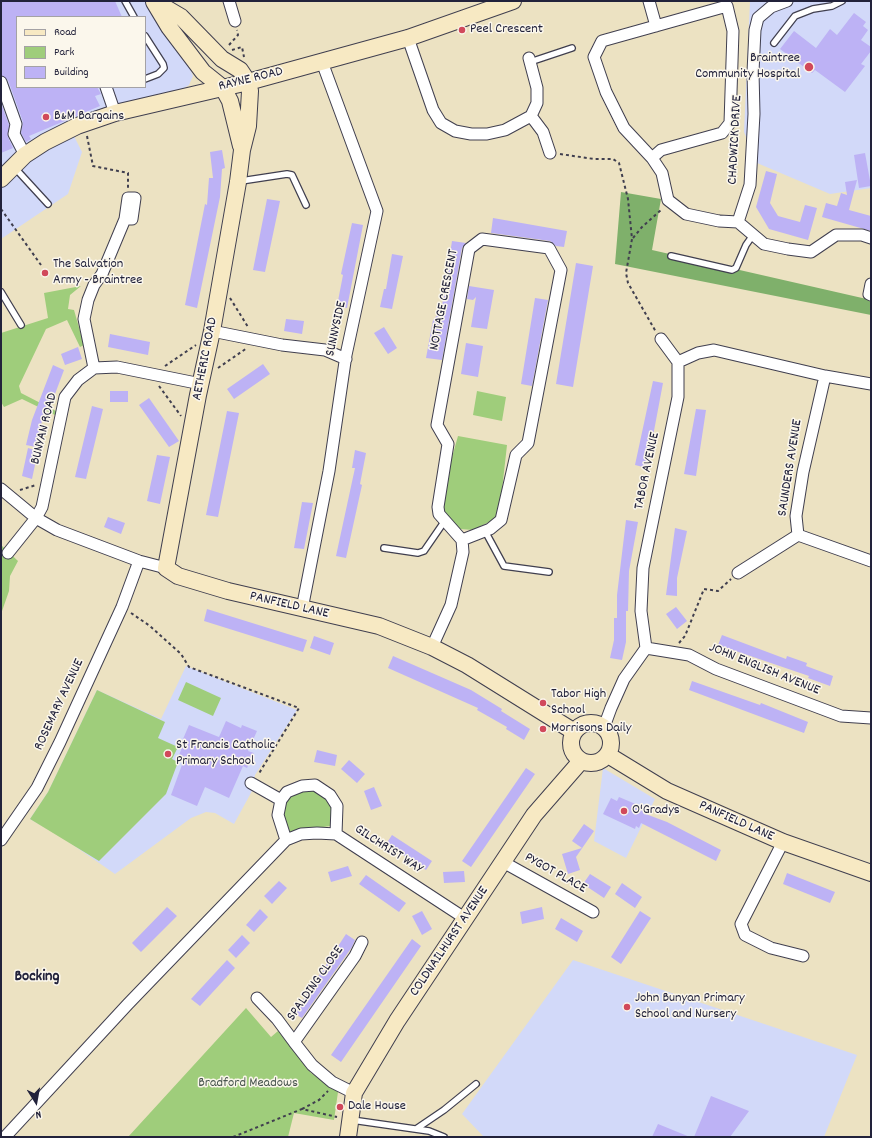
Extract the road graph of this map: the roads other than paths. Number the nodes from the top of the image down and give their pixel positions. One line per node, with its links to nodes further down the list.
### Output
1 (125, 1): 9 (lane)
2 (154, 1): 16 (street); 23 (street)
3 (229, 1): 10 (street)
4 (513, 1): 13 (street, RAYNE ROAD)
5 (649, 1): 11 (street)
6 (787, 1): 36 (street, CHADWICK DRIVE)
7 (842, 1): 14 (lane)
8 (726, 4): 11 (street); 29 (street)
9 (133, 16)
10 (235, 21)
11 (656, 26): 29 (street)
12 (146, 38): 19 (lane)
13 (408, 38): 18 (street, RAYNE ROAD); 25 (street)
14 (774, 43)
15 (572, 48): 17 (lane)
16 (225, 52): 21 (street); 23 (street)
17 (530, 60): 25 (street)
18 (322, 62): 21 (street, RAYNE ROAD); 46 (street, SUNNYSIDE)
19 (146, 79)
20 (1, 82): 28 (street)
21 (248, 82): 23 (street, RAYNE ROAD); 26 (street, AETHERIC ROAD)
22 (106, 88): 24 (street)
23 (223, 88): 24 (street, RAYNE ROAD); 26 (street, AETHERIC ROAD)
24 (115, 113): 28 (street, RAYNE ROAD)
25 (531, 116): 27 (street)
26 (242, 150): 32 (street, AETHERIC ROAD)
27 (550, 153)
28 (25, 155): 30 (street, RAYNE ROAD)
29 (652, 158): 36 (street)
30 (13, 166): 31 (street, RAYNE ROAD); 34 (lane)
31 (1, 179)
32 (238, 182): 35 (lane); 44 (street, AETHERIC ROAD)
33 (128, 198): 48 (street)
34 (48, 204)
35 (306, 205)
36 (738, 222): 37 (street)
37 (753, 235): 38 (street); 39 (lane)
38 (871, 238)
39 (671, 256)
40 (871, 284): 42 (street)
41 (1, 292): 43 (lane)
42 (871, 295)
43 (22, 325)
44 (211, 337): 46 (street); 50 (street, AETHERIC ROAD)
45 (661, 339): 47 (street)
46 (346, 359): 65 (street, SUNNYSIDE)
47 (678, 362): 49 (street); 67 (street, TABOR AVENUE)
48 (94, 368): 50 (street); 53 (street, BUNYAN ROAD)
49 (825, 376): 51 (street); 56 (street, SAUNDERS AVENUE)
50 (202, 378): 62 (street, AETHERIC ROAD)
51 (871, 384)
52 (3, 492): 53 (street, PANFIELD LANE)
53 (36, 518): 59 (street, BUNYAN ROAD); 61 (street, PANFIELD LANE)
54 (444, 522): 55 (street, NOTTAGE CRESCENT); 57 (street, NOTTAGE CRESCENT); 58 (lane)
55 (485, 531): 57 (street, NOTTAGE CRESCENT); 63 (lane)
56 (798, 535): 60 (street, SAUNDERS AVENUE); 64 (street)
57 (462, 540): 66 (street)
58 (384, 548)
59 (8, 553)
60 (871, 560)
61 (139, 561): 62 (street, PANFIELD LANE); 76 (street, ROSEMARY AVENUE)
62 (166, 568): 65 (street, PANFIELD LANE)
63 (549, 572)
64 (738, 574)
65 (302, 609): 66 (street, PANFIELD LANE)
66 (432, 646): 70 (street, PANFIELD LANE)
67 (646, 648): 68 (street, JOHN ENGLISH AVENUE); 69 (street)
68 (871, 718)
69 (604, 727): 70 (street); 71 (street)
70 (573, 731): 72 (street)
71 (608, 755): 72 (street); 78 (street, PANFIELD LANE)
72 (581, 760): 79 (street, COLDNAILHURST AVENUE)
73 (251, 783): 74 (street)
74 (281, 800): 75 (street); 77 (street)
75 (336, 834): 77 (street, GILCHRIST WAY); 82 (street, GILCHRIST WAY)
76 (1, 840)
77 (286, 840): 91 (street)
78 (783, 842): 80 (street, PANFIELD LANE); 84 (street)
79 (503, 862): 81 (street, PYGOT PLACE); 82 (street, COLDNAILHURST AVENUE)
80 (871, 873)
81 (593, 912)
82 (466, 919): 88 (street, COLDNAILHURST AVENUE)
83 (362, 942): 86 (street, SPALDING CLOSE)
84 (803, 956)
85 (257, 998): 86 (street, SPALDING CLOSE)
86 (294, 1042): 88 (street, SPALDING CLOSE)
87 (476, 1084): 90 (lane)
88 (354, 1093): 89 (street, COLDNAILHURST AVENUE)
89 (349, 1119): 90 (lane); 92 (street, COLDNAILHURST AVENUE)
90 (416, 1128): 93 (lane)
91 (5, 1137)
92 (348, 1137)
93 (444, 1137)

